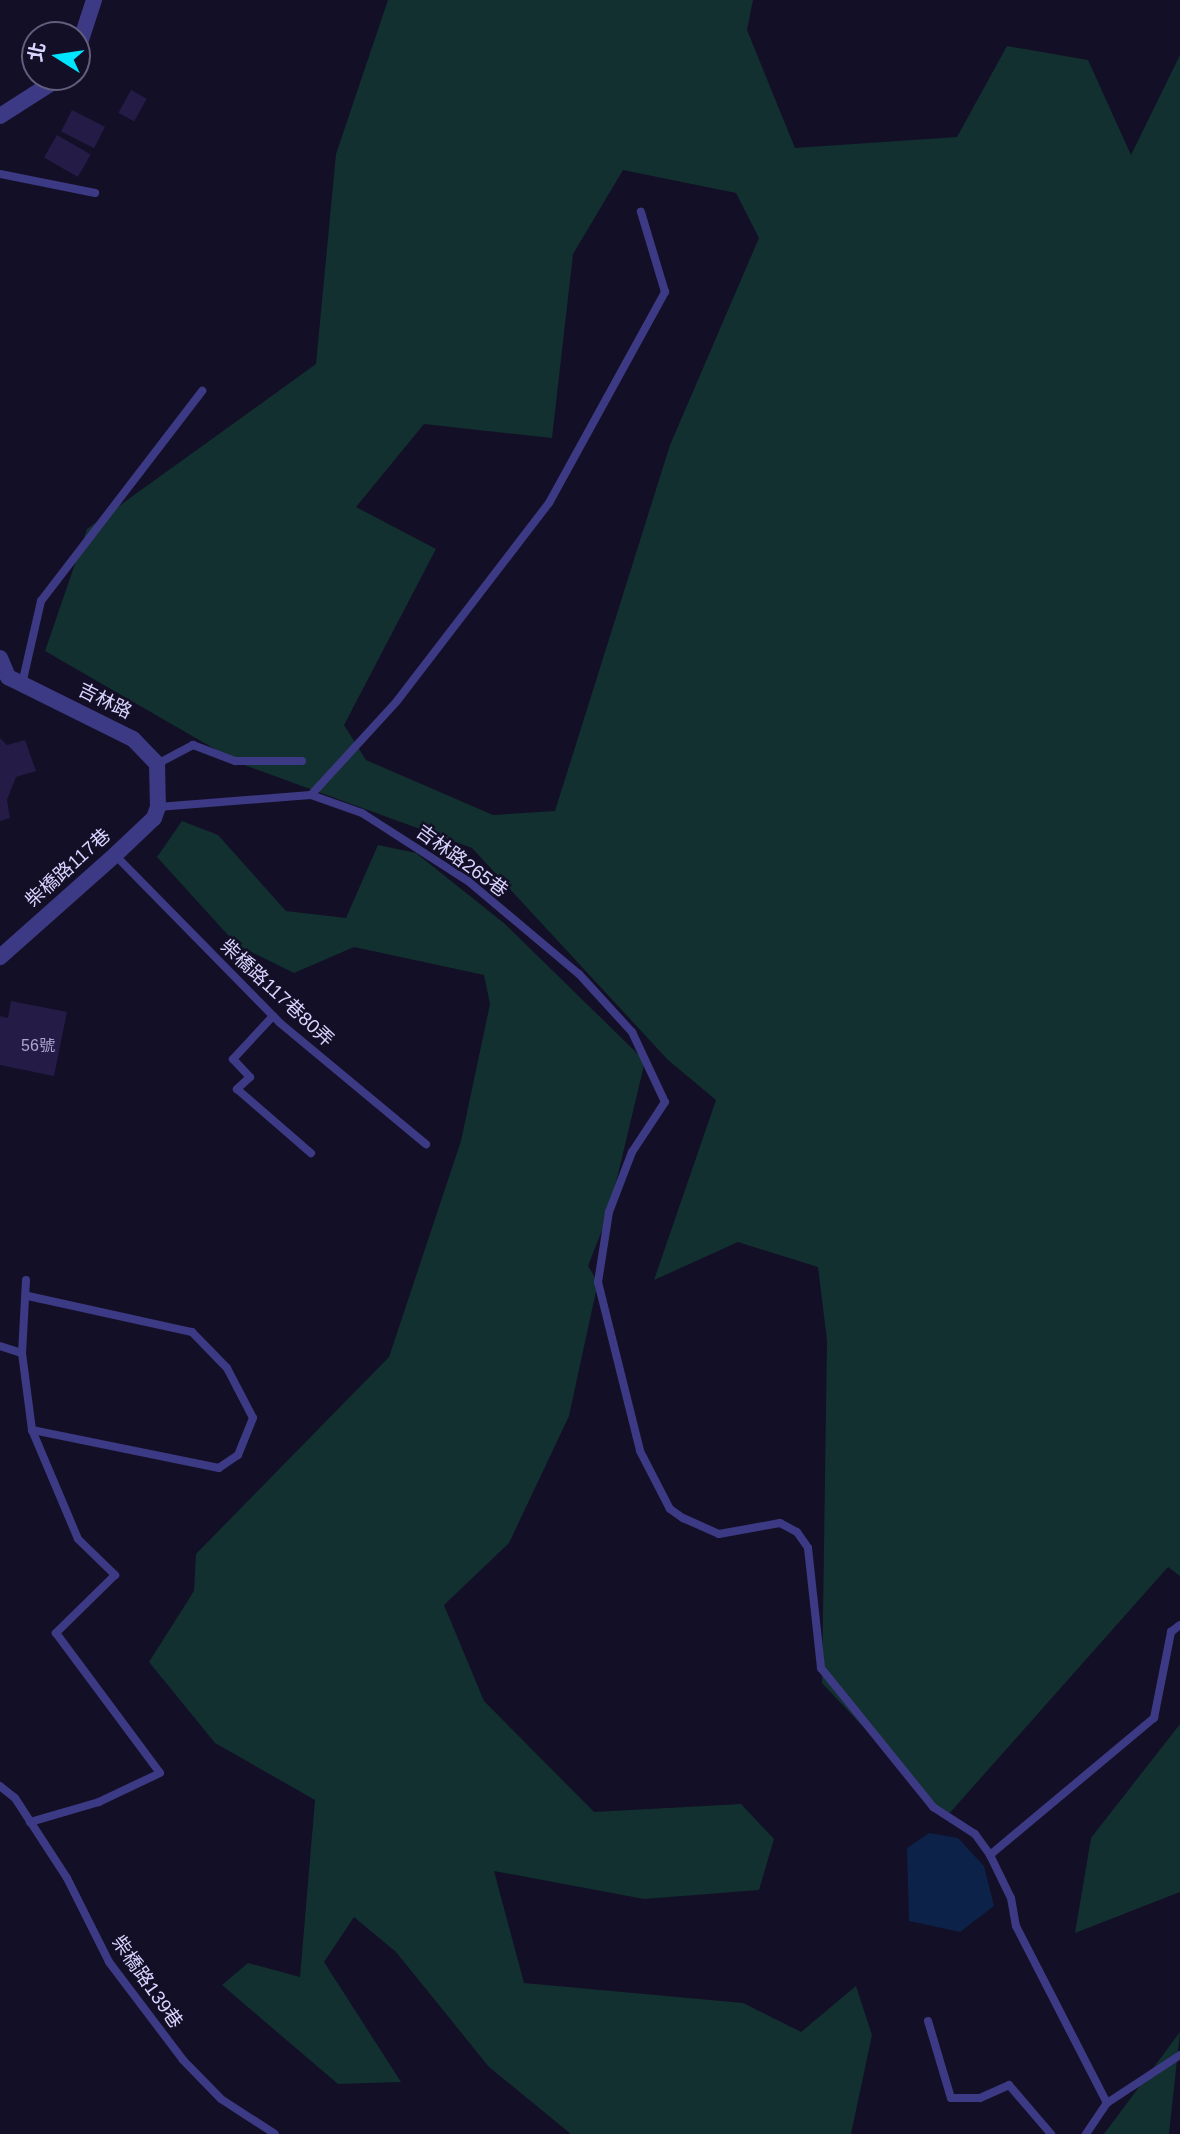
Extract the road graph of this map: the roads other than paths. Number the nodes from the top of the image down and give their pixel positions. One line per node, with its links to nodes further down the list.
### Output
1 (94, 0): 2 (street)
2 (87, 21)
3 (39, 91): 4 (street)
4 (0, 116)
5 (0, 174): 6 (lane)
6 (95, 193)
7 (641, 212): 13 (lane)
8 (202, 391): 10 (lane)
9 (0, 658): 10 (street, 吉林路)
10 (22, 684): 12 (street, 吉林路)
11 (302, 761): 12 (lane)
12 (157, 764): 14 (street)
13 (311, 795): 14 (lane, 吉林路265巷); 28 (lane, 吉林路265巷)
14 (158, 807): 15 (street, 柴橋路117巷)
15 (115, 855): 16 (street, 柴橋路117巷); 17 (lane, 柴橋路117巷80弄)
16 (0, 957)
17 (273, 1016): 18 (lane, 柴橋路117巷80弄); 19 (lane)
18 (426, 1144)
19 (311, 1153)
20 (26, 1280): 21 (lane)
21 (28, 1296): 23 (lane); 24 (lane)
22 (0, 1346): 23 (lane)
23 (22, 1353): 24 (lane)
24 (32, 1430): 27 (lane)
25 (1180, 1625): 28 (lane)
26 (0, 1786): 27 (lane, 柴橋路139巷)
27 (30, 1822): 32 (lane, 柴橋路139巷)
28 (990, 1855): 31 (lane)
29 (928, 2021): 33 (lane)
30 (1180, 2055): 31 (lane)
31 (1107, 2103): 34 (lane)
32 (275, 2134)
33 (1051, 2134)
34 (1086, 2134)

